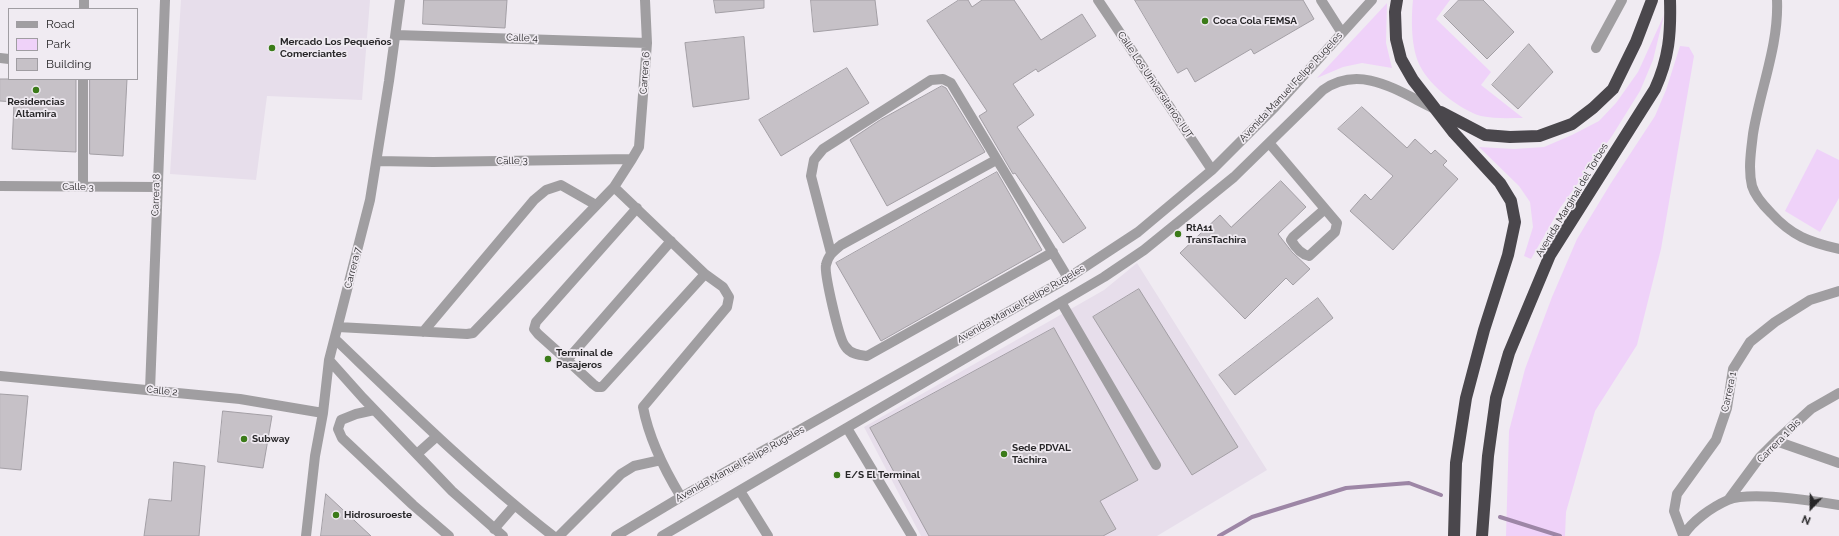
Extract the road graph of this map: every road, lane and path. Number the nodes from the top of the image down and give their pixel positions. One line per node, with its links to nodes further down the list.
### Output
1 (165, 0): 25 (street, Carrera 8)
2 (400, 0): 13 (street, Carrera 7)
3 (646, 0): 14 (street, Carrera 6)
4 (1098, 0): 22 (street, Calle Los Universitarios IUT)
5 (1321, 0): 12 (street)
6 (1372, 0): 12 (street, Avenida Manuel Felipe Rugeles)
7 (1397, 0): 17 (highway)
8 (1622, 0): 15 (street)
9 (1652, 0): 17 (highway)
10 (1670, 0): 71 (highway, Avenida Marginal del Torbes)
11 (1777, 0): 31 (street)
12 (1342, 33): 22 (street, Avenida Manuel Felipe Rugeles)
13 (396, 35): 14 (street, Calle 4); 21 (street, Carrera 7)
14 (647, 43): 19 (street, Carrera 6)
15 (1596, 48)
16 (83, 80): 24 (street)
17 (1436, 110): 18 (street, Avenida Manuel Felipe Rugeles); 70 (highway)
18 (1270, 144): 29 (street); 37 (street, Avenida Manuel Felipe Rugeles)
19 (632, 158): 21 (street, Calle 3); 26 (street)
20 (996, 160): 32 (street); 33 (street); 33 (street)
21 (377, 161): 38 (street, Carrera 7)
22 (1212, 170): 35 (street, Avenida Manuel Felipe Rugeles)
23 (0, 186): 24 (street, Calle 3)
24 (83, 187): 25 (street, Calle 3)
25 (156, 187): 44 (street, Carrera 8)
26 (614, 187): 27 (street); 28 (street)
27 (596, 205): 39 (street); 39 (street)
28 (637, 208): 30 (street); 42 (street)
29 (1325, 209): 29 (street)
30 (671, 241): 34 (street); 42 (street)
31 (1839, 249)
32 (1053, 252): 33 (street); 35 (street)
33 (831, 253)
34 (706, 274): 42 (street); 52 (street)
35 (1068, 278): 56 (street, Avenida Manuel Felipe Rugeles)
36 (1839, 291): 72 (street, Carrera 1)
37 (1061, 302): 48 (street, Avenida Manuel Felipe Rugeles); 54 (street)
38 (338, 328): 39 (street); 40 (street, Carrera 7)
39 (423, 332)
40 (335, 339): 41 (street, Carrera 7); 49 (street)
41 (329, 360): 46 (street); 47 (street, Carrera 7)
42 (567, 360)
43 (0, 376): 44 (street, Calle 2)
44 (150, 390): 47 (street, Calle 2)
45 (1839, 393): 50 (street, Carrera 1 Bis)
46 (374, 410): 51 (street); 62 (street)
47 (323, 413): 61 (street, Carrera 7)
48 (847, 428): 55 (street, Avenida Manuel Felipe Rugeles); 69 (street)
49 (436, 437): 51 (street); 59 (street)
50 (1776, 441): 53 (street); 57 (street, Carrera 1 Bis)
51 (417, 454): 60 (street)
52 (661, 460): 56 (street); 65 (street)
53 (1839, 463)
54 (1156, 465)
55 (740, 491): 67 (street, Avenida Manuel Felipe Rugeles); 68 (street)
56 (681, 497): 66 (street, Avenida Manuel Felipe Rugeles)
57 (1729, 499): 58 (street); 72 (street)
58 (1839, 505)
59 (514, 506): 60 (street); 64 (street)
60 (494, 529): 63 (street)
61 (306, 536)
62 (450, 536)
63 (503, 536)
64 (553, 536)
65 (559, 536)
66 (616, 536)
67 (662, 536)
68 (768, 536)
69 (912, 536)
70 (1454, 536)
71 (1482, 536)
72 (1683, 536)

